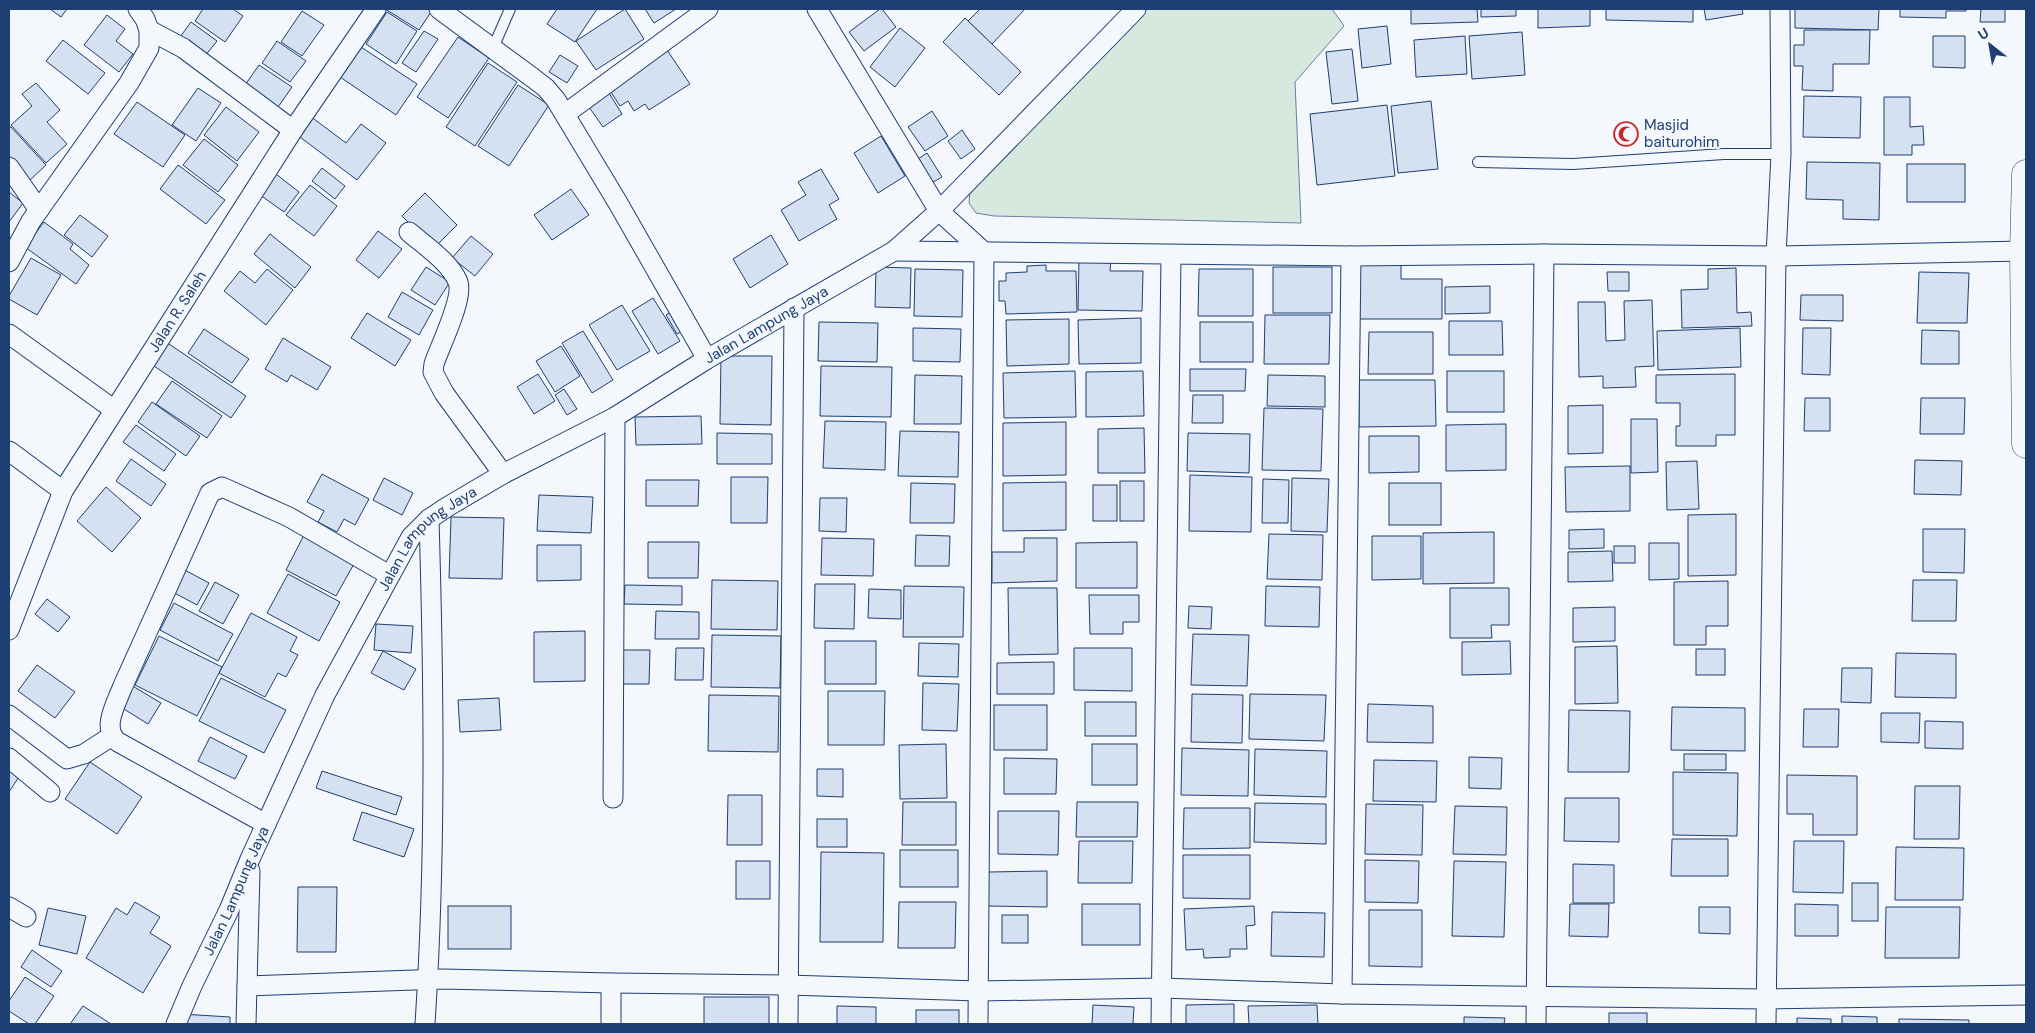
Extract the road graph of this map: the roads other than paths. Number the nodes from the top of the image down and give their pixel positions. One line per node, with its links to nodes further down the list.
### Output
1 (138, 9): 9 (street)
2 (376, 9): 12 (street, Jalan R. Saleh)
3 (439, 9): 10 (street)
4 (510, 9): 10 (lane)
5 (708, 9): 11 (street)
6 (817, 9): 18 (street)
7 (1136, 9): 18 (street, Jalan Lampung Jaya)
8 (1780, 9): 13 (street)
9 (149, 30): 12 (street); 17 (street)
10 (493, 48): 11 (street)
11 (564, 114): 30 (street)
12 (293, 130): 31 (street, Jalan R. Saleh)
13 (1781, 154): 14 (lane); 26 (street)
14 (1478, 162)
15 (9, 167): 17 (street)
16 (2026, 174): 21 (main road)
17 (39, 210): 27 (street)
18 (939, 211): 20 (street, Jalan Lampung Jaya); 22 (street)
19 (409, 232): 35 (street)
20 (894, 251): 22 (street); 28 (street, Jalan Lampung Jaya)
21 (2024, 251): 26 (street); 33 (main road)
22 (984, 252): 24 (street); 54 (street)
23 (1544, 254): 25 (street); 26 (street); 56 (street)
24 (1171, 256): 25 (street); 53 (street)
25 (1351, 256): 55 (street)
26 (1776, 256): 58 (street)
27 (9, 262)
28 (794, 308): 30 (street, Jalan Lampung Jaya); 51 (street)
29 (9, 334): 31 (street)
30 (707, 359): 32 (street, Jalan Lampung Jaya)
31 (113, 409): 36 (street, Jalan R. Saleh)
32 (615, 417): 35 (street, Jalan Lampung Jaya); 44 (street)
33 (2026, 444)
34 (9, 451): 36 (street)
35 (503, 474): 37 (street, Jalan Lampung Jaya)
36 (63, 491): 39 (street, Jalan R. Saleh)
37 (430, 519): 38 (street, Jalan Lampung Jaya); 49 (street)
38 (389, 576): 41 (street); 45 (street, Jalan Lampung Jaya)
39 (9, 630)
40 (9, 714): 41 (street)
41 (112, 736): 45 (street)
42 (9, 758): 43 (street)
43 (50, 792)
44 (614, 798)
45 (266, 824): 46 (street, Jalan Lampung Jaya)
46 (250, 859): 52 (street); 59 (street, Jalan Lampung Jaya)
47 (9, 907): 48 (street)
48 (26, 917)
49 (428, 980): 50 (street); 52 (street); 61 (street)
50 (611, 983): 51 (street); 62 (street)
51 (788, 985): 54 (street); 63 (street)
52 (247, 986): 60 (street)
53 (1161, 988): 54 (street); 55 (street); 65 (street)
54 (978, 991): 64 (street)
55 (1342, 994): 56 (street)
56 (1536, 996): 58 (street); 66 (street)
57 (2026, 996): 58 (street)
58 (1766, 999): 67 (street)
59 (176, 1024)
60 (246, 1024)
61 (425, 1024)
62 (611, 1024)
63 (788, 1024)
64 (978, 1024)
65 (1161, 1024)
66 (1536, 1024)
67 (1766, 1024)

